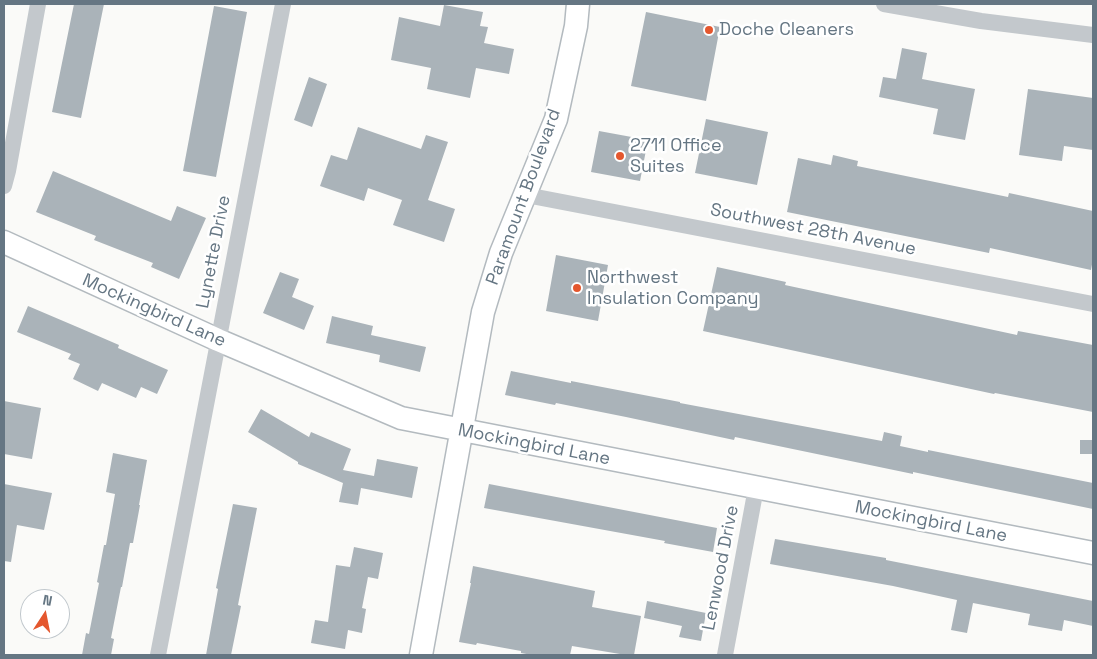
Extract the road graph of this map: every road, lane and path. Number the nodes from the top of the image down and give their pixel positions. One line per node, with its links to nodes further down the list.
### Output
1 (38, 4): 6 (street)
2 (283, 4): 10 (street, Lynette Drive)
3 (578, 4): 7 (main road, Paramount Boulevard)
4 (884, 4): 5 (street)
5 (1093, 35)
6 (4, 186)
7 (526, 195): 9 (street, Southwest 28th Avenue); 11 (main road, Paramount Boulevard)
8 (4, 242): 10 (main road, Mockingbird Lane)
9 (1093, 304)
10 (218, 340): 11 (main road, Mockingbird Lane); 14 (street, Lynette Drive)
11 (462, 430): 12 (main road, Mockingbird Lane); 15 (main road, Paramount Boulevard)
12 (756, 488): 13 (main road, Mockingbird Lane); 16 (street, Lenwood Drive)
13 (1093, 553)
14 (158, 655)
15 (421, 655)
16 (725, 655)

